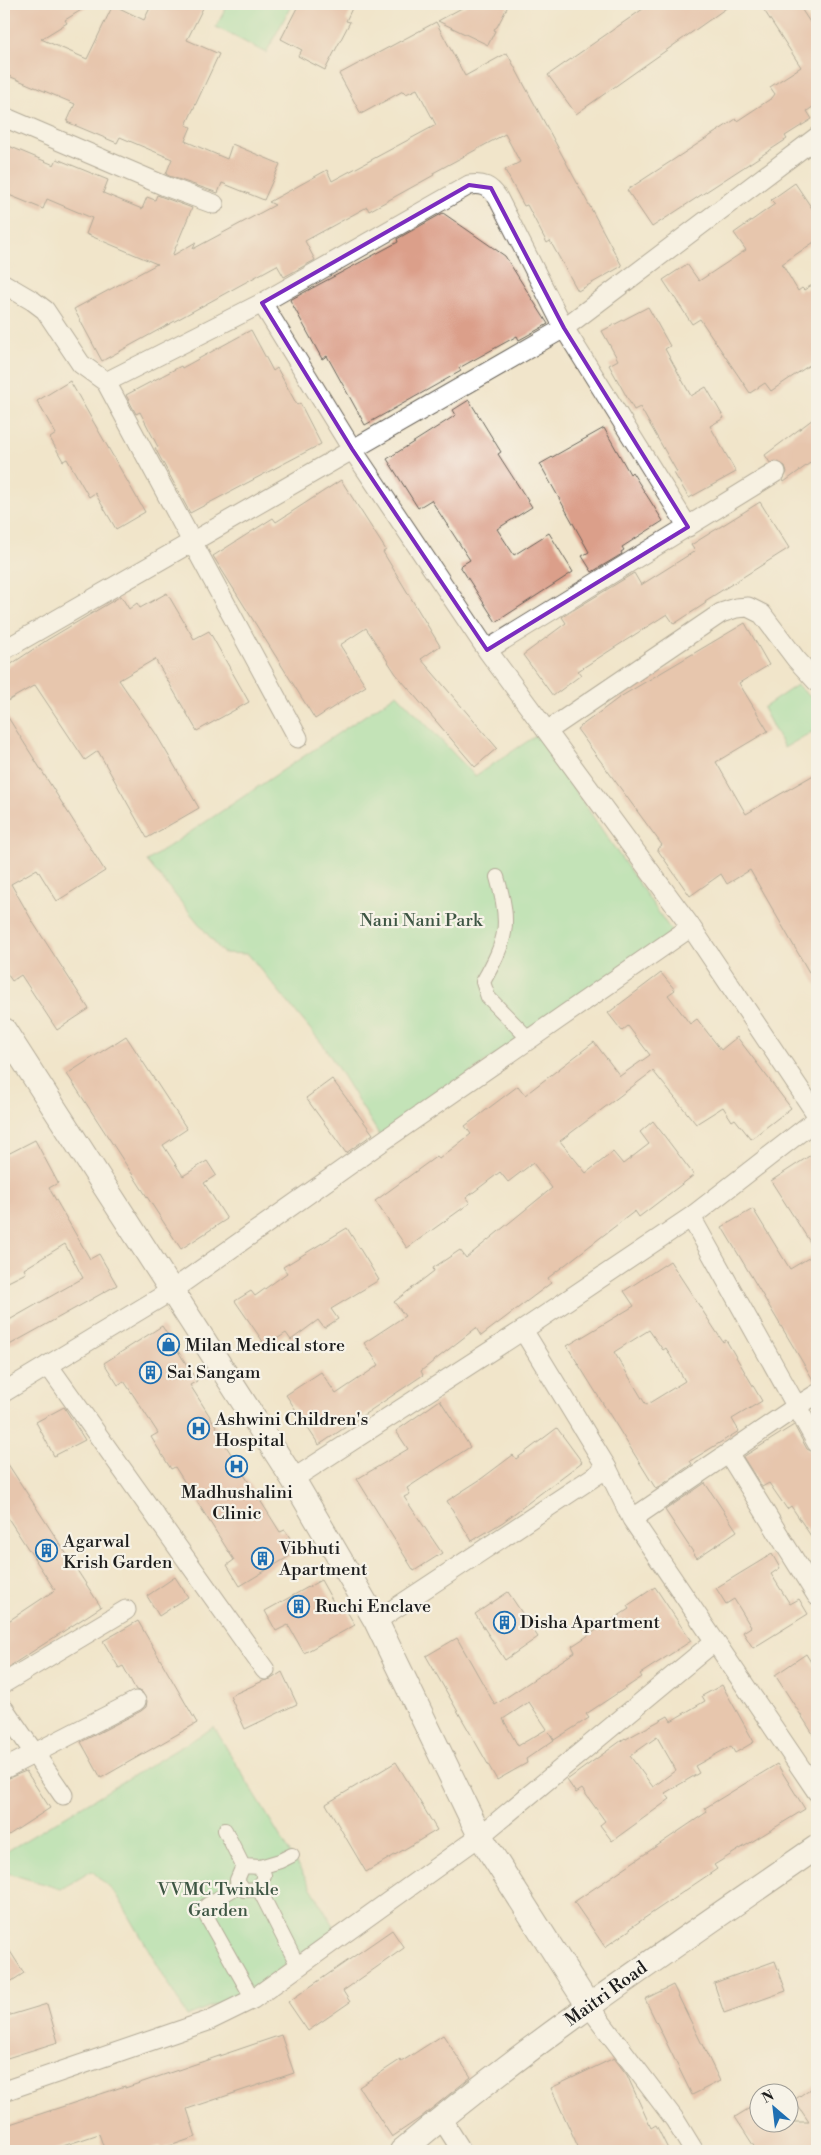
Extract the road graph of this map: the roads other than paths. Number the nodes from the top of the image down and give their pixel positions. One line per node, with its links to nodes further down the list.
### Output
1 (4, 117): 3 (street)
2 (817, 137): 6 (street)
3 (214, 204)
4 (4, 284): 7 (street)
5 (262, 303): 6 (street); 7 (street); 8 (street)
6 (564, 328): 8 (street); 10 (street)
7 (106, 382): 11 (street)
8 (352, 449): 11 (street); 13 (street)
9 (776, 472): 10 (street)
10 (688, 527): 13 (street)
11 (192, 541): 12 (street); 16 (street)
12 (4, 650)
13 (487, 650): 15 (street)
14 (817, 682): 15 (street)
15 (547, 731): 18 (street)
16 (298, 738)
17 (497, 877): 20 (street)
18 (691, 927): 20 (street); 21 (street)
19 (4, 1030): 24 (street)
20 (529, 1039): 24 (street)
21 (817, 1115)
22 (817, 1120): 23 (street)
23 (691, 1216): 25 (street); 29 (street)
24 (171, 1291): 26 (street); 33 (street)
25 (523, 1330): 32 (street); 33 (street)
26 (48, 1365): 27 (street); 39 (street)
27 (4, 1392)
28 (817, 1394): 29 (street)
29 (796, 1407): 30 (street); 31 (street)
30 (817, 1442)
31 (728, 1453): 34 (street); 35 (street)
32 (607, 1468): 34 (street); 37 (street)
33 (293, 1479): 37 (street)
34 (632, 1518): 38 (street)
35 (817, 1596)
36 (126, 1610): 40 (street)
37 (376, 1621): 48 (street)
38 (715, 1641): 45 (street); 48 (street)
39 (265, 1670)
40 (4, 1684)
41 (136, 1700): 43 (street)
42 (4, 1709): 43 (street)
43 (34, 1753): 44 (street); 46 (street)
44 (4, 1769)
45 (817, 1792)
46 (63, 1795)
47 (225, 1830): 51 (street)
48 (480, 1836): 55 (street); 57 (street)
49 (817, 1847): 57 (street, Maitri Road)
50 (292, 1855): 52 (street)
51 (242, 1866): 52 (street); 53 (street)
52 (260, 1867): 54 (street)
53 (240, 1885): 54 (street); 56 (street)
54 (259, 1889): 55 (street)
55 (298, 1966): 56 (street)
56 (253, 1999): 58 (street)
57 (588, 2005): 59 (street, Maitri Road); 62 (street)
58 (4, 2091)
59 (441, 2118): 60 (street, Maitri Road); 61 (street)
60 (402, 2151)
61 (462, 2151)
62 (694, 2151)

